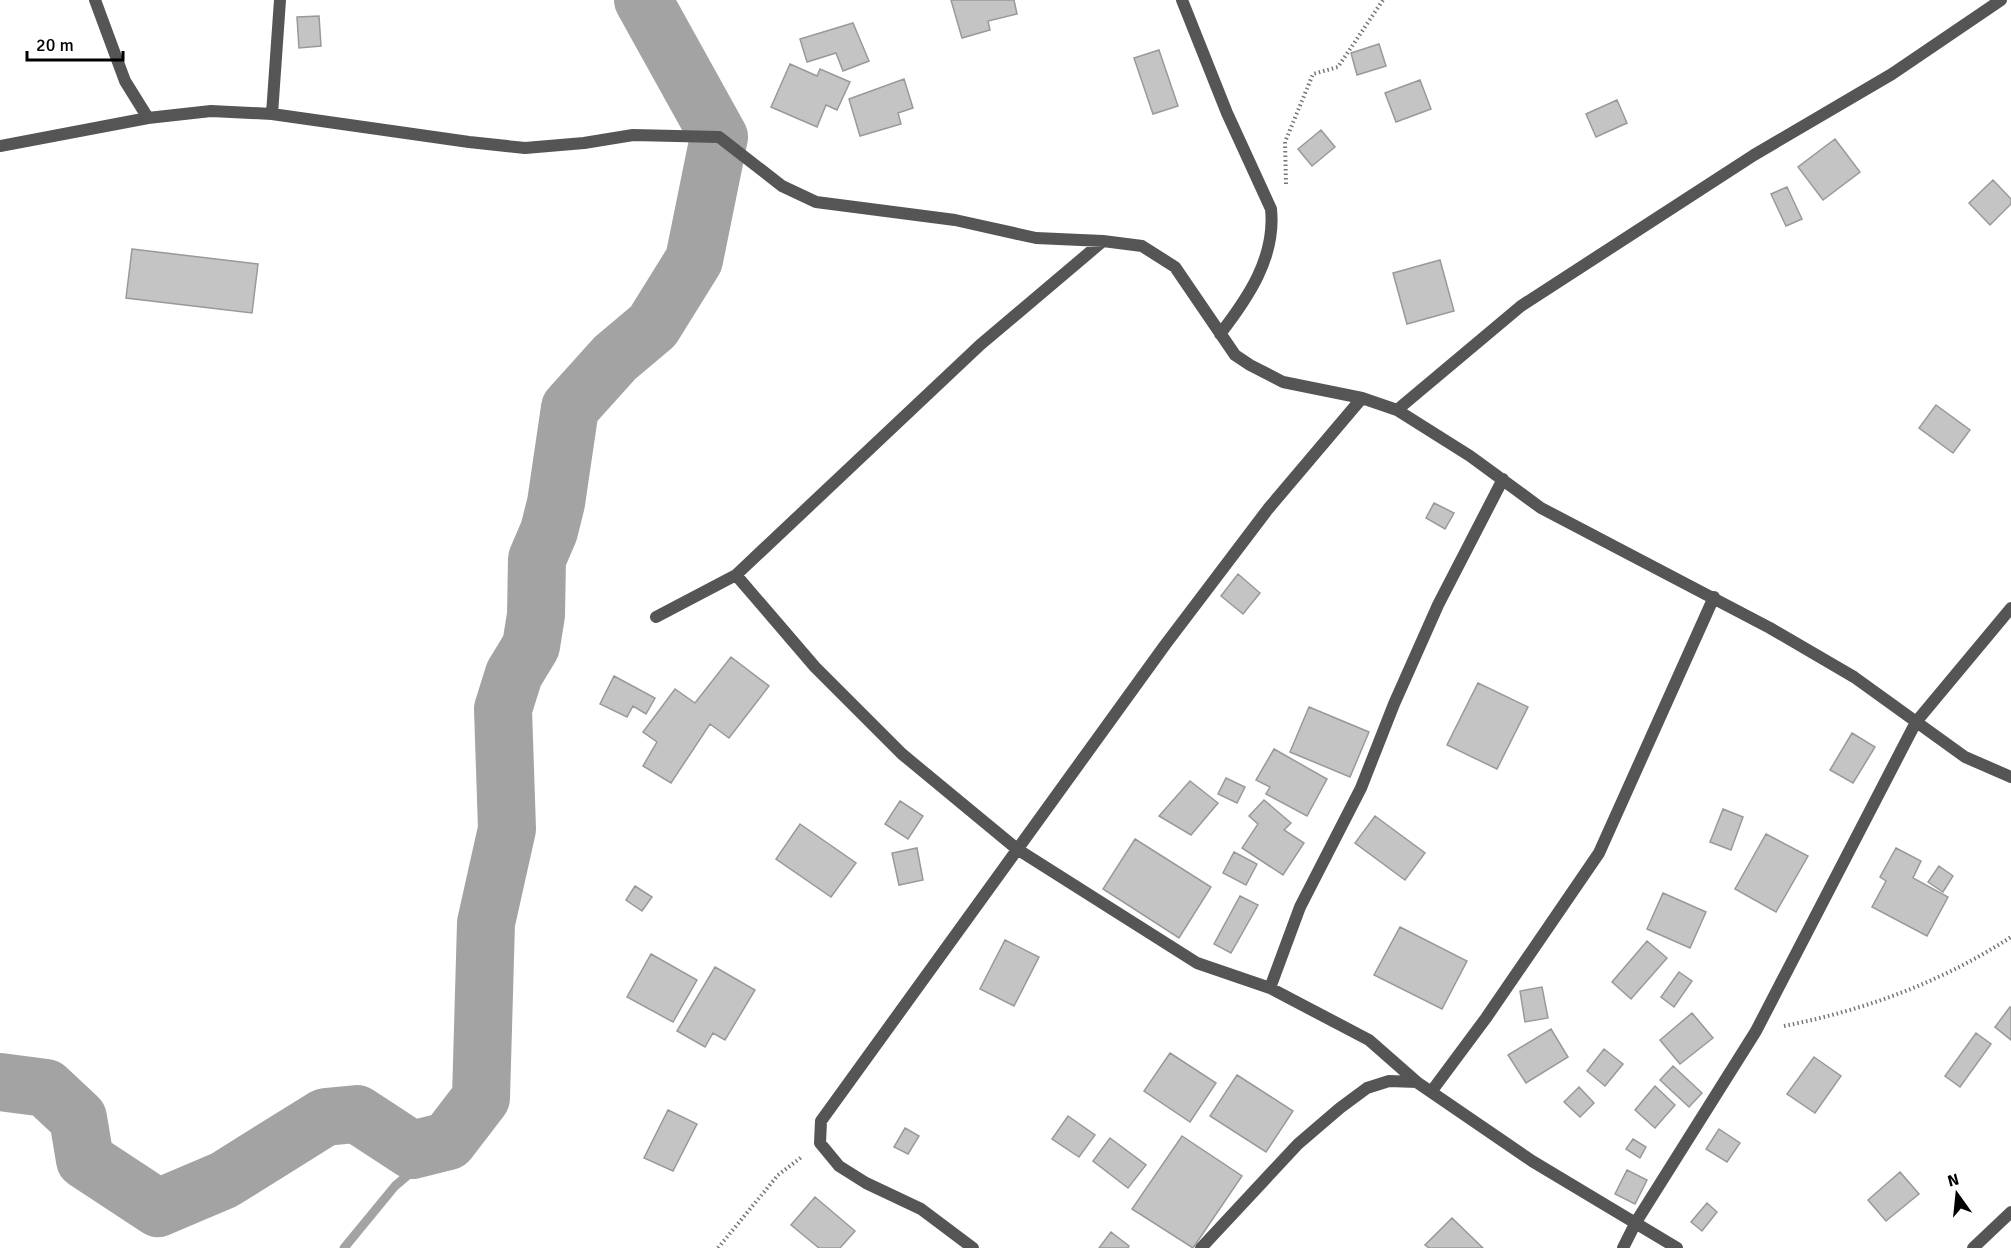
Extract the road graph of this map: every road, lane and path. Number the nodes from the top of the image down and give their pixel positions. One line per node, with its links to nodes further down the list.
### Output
1 (95, 0): 7 (street)
2 (280, 0): 6 (street)
3 (1182, 0): 9 (street)
4 (1383, 0): 9 (path)
5 (2001, 0): 13 (street)
6 (272, 114): 7 (street); 10 (street)
7 (148, 118): 8 (street)
8 (0, 146)
9 (1271, 210): 11 (street)
10 (1103, 241): 11 (street); 15 (street)
11 (1220, 334): 12 (street)
12 (1362, 398): 13 (street); 21 (street)
13 (1397, 410): 14 (street)
14 (1503, 479): 16 (street); 23 (street)
15 (736, 574): 18 (street); 21 (street)
16 (1714, 597): 19 (street); 26 (street)
17 (2011, 608): 19 (street)
18 (656, 617)
19 (1916, 722): 20 (street); 24 (street)
20 (2011, 777)
21 (1017, 849): 23 (street); 27 (street)
22 (2011, 937): 24 (path)
23 (1270, 988): 25 (street)
24 (1756, 1031): 29 (street)
25 (1418, 1083): 26 (street); 32 (street)
26 (1431, 1092): 29 (street)
27 (820, 1143): 30 (path); 31 (street)
28 (2011, 1212): 35 (street)
29 (1636, 1222): 33 (street); 34 (street)
30 (718, 1248)
31 (973, 1248)
32 (1201, 1248)
33 (1623, 1248)
34 (1677, 1248)
35 (1973, 1248)

